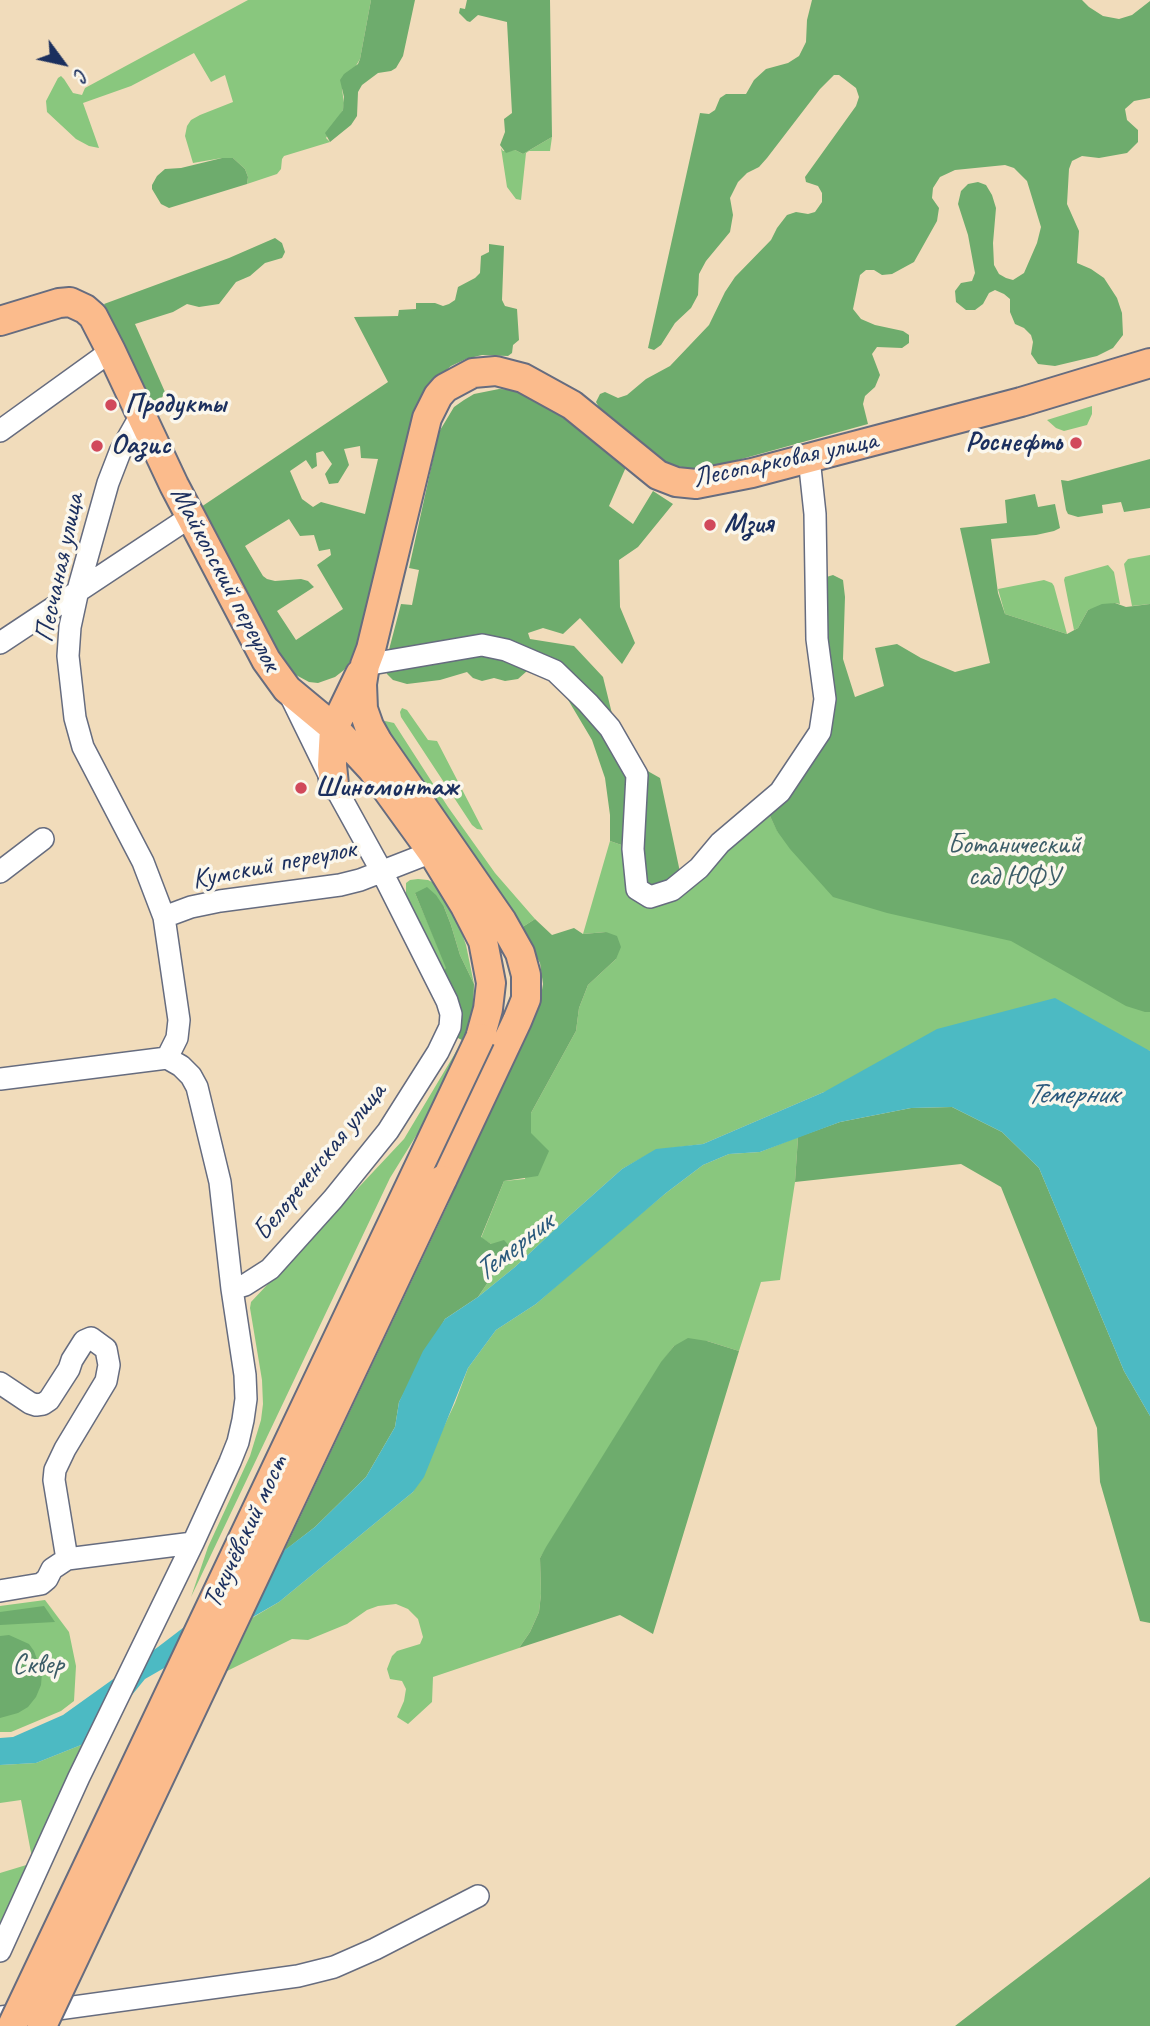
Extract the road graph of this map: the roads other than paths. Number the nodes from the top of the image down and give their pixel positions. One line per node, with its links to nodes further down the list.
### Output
1 (0, 321): 2 (main road, Майкопский переулок)
2 (111, 351): 4 (main road, Майкопский переулок); 5 (street)
3 (1150, 363): 6 (main road, Лесопарковая улица)
4 (141, 415): 7 (main road, Майкопский переулок); 8 (street, Песчаная улица)
5 (0, 432)
6 (809, 458): 10 (main road, Лесопарковая улица); 10 (street)
7 (190, 517): 8 (street); 11 (main road, Майкопский переулок)
8 (78, 590): 9 (street); 18 (street, Песчаная улица)
9 (0, 643)
10 (365, 665): 11 (main road); 12 (main road); 12 (main road, Майкопский переулок)
11 (287, 689): 12 (main road, Майкопский переулок); 13 (street, Майкопский переулок)
12 (354, 737): 13 (main road); 15 (main road, Майкопский переулок); 20 (main road, Майкопский переулок)
13 (334, 785): 17 (street, Майкопский переулок)
14 (43, 839): 16 (street)
15 (432, 852): 17 (street, Кумский переулок); 20 (main road, Майкопский переулок)
16 (0, 872)
17 (382, 872): 18 (street, Кумский переулок); 19 (street, Майкопский переулок)
18 (164, 917): 21 (street, Песчаная улица)
19 (451, 1014): 23 (street, Белореченская улица)
20 (492, 1044): 31 (main road, Текучёвский мост, bridge); 32 (main road, Текучёвский мост, bridge)
21 (167, 1058): 22 (street); 23 (street)
22 (0, 1079)
23 (232, 1289): 25 (street)
24 (0, 1383): 26 (street)
25 (193, 1543): 26 (street); 29 (street)
26 (67, 1559): 27 (street)
27 (0, 1591)
28 (478, 1896): 30 (street)
29 (0, 1951)
30 (0, 2017)
31 (12, 2026)
32 (42, 2026)

